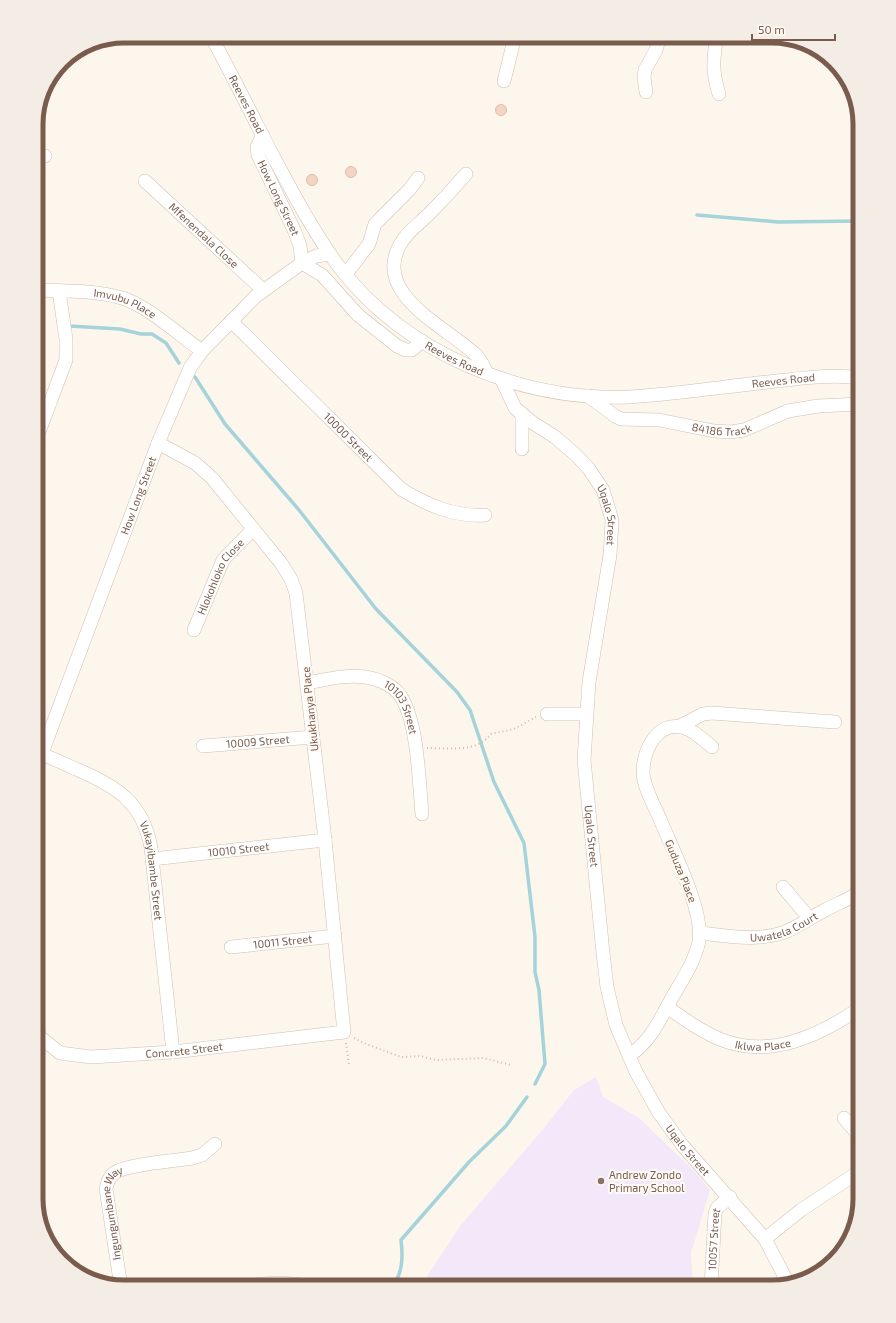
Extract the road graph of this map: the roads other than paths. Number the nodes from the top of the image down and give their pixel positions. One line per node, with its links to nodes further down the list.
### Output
1 (215, 43): 8 (street, Reeves Road)
2 (513, 43): 5 (street)
3 (658, 43): 6 (street)
4 (716, 43): 7 (street)
5 (504, 81)
6 (646, 92)
7 (719, 94)
8 (262, 135): 12 (street, Reeves Road); 13 (street, How Long Street)
9 (466, 174): 21 (street)
10 (418, 178): 14 (street)
11 (145, 181): 16 (street, Mfenendala Close)
12 (330, 254): 13 (street, How Long Street); 14 (street, Reeves Road)
13 (302, 263): 16 (street, How Long Street); 19 (street)
14 (346, 274): 19 (street, Reeves Road)
15 (43, 290): 17 (street, Imvubu Place)
16 (263, 290): 18 (street, How Long Street)
17 (60, 291): 20 (street, Imvubu Place); 27 (street)
18 (231, 321): 20 (street, How Long Street); 30 (street, 10000 Street)
19 (422, 341): 21 (street, Reeves Road)
20 (202, 351): 28 (street, How Long Street)
21 (487, 373): 23 (street, Reeves Road)
22 (853, 378): 24 (street, Reeves Road)
23 (502, 380): 24 (street, Reeves Road); 26 (street, Uqalo Street)
24 (588, 396): 25 (street, 84186 Track)
25 (853, 404)
26 (522, 414): 29 (street); 35 (street, Uqalo Street)
27 (43, 422)
28 (158, 443): 31 (street, Ukukhanya Place); 39 (street, How Long Street)
29 (522, 449)
30 (486, 515)
31 (253, 529): 32 (street, Hlokohloko Close); 33 (street, Ukukhanya Place)
32 (194, 630)
33 (307, 683): 38 (street, Ukukhanya Place); 43 (street, 10103 Street)
34 (547, 714): 35 (street)
35 (586, 714): 57 (street, Uqalo Street)
36 (835, 722): 37 (street, Guduza Place)
37 (678, 726): 41 (street); 49 (street, Guduza Place)
38 (313, 737): 40 (street, 10009 Street); 44 (street, Ukukhanya Place)
39 (43, 743)
40 (203, 746)
41 (712, 747)
42 (43, 755): 45 (street, Vukayibambe Street)
43 (422, 814)
44 (325, 840): 45 (street, 10010 Street); 50 (street, Ukukhanya Place)
45 (152, 859): 56 (street, Vukayibambe Street)
46 (783, 887): 48 (street)
47 (853, 896): 48 (street, Uwatela Court)
48 (810, 918): 49 (street, Uwatela Court)
49 (700, 933): 52 (street, Guduza Place)
50 (335, 936): 51 (street, 10011 Street); 54 (street, Ukukhanya Place)
51 (231, 947)
52 (666, 1007): 53 (street, Iklwa Place); 57 (street, Guduza Place)
53 (853, 1012)
54 (344, 1032): 56 (street, Concrete Street)
55 (43, 1039): 56 (street, Concrete Street)
56 (173, 1052)
57 (629, 1056): 62 (street, Uqalo Street)
58 (844, 1118): 59 (street)
59 (853, 1129)
60 (215, 1144): 65 (street, Ingungumbane Way)
61 (853, 1176): 63 (street)
62 (730, 1197): 63 (street, Uqalo Street); 66 (street, 10057 Street)
63 (765, 1239): 64 (street, Uqalo Street)
64 (786, 1278)
65 (120, 1280)
66 (711, 1280)

